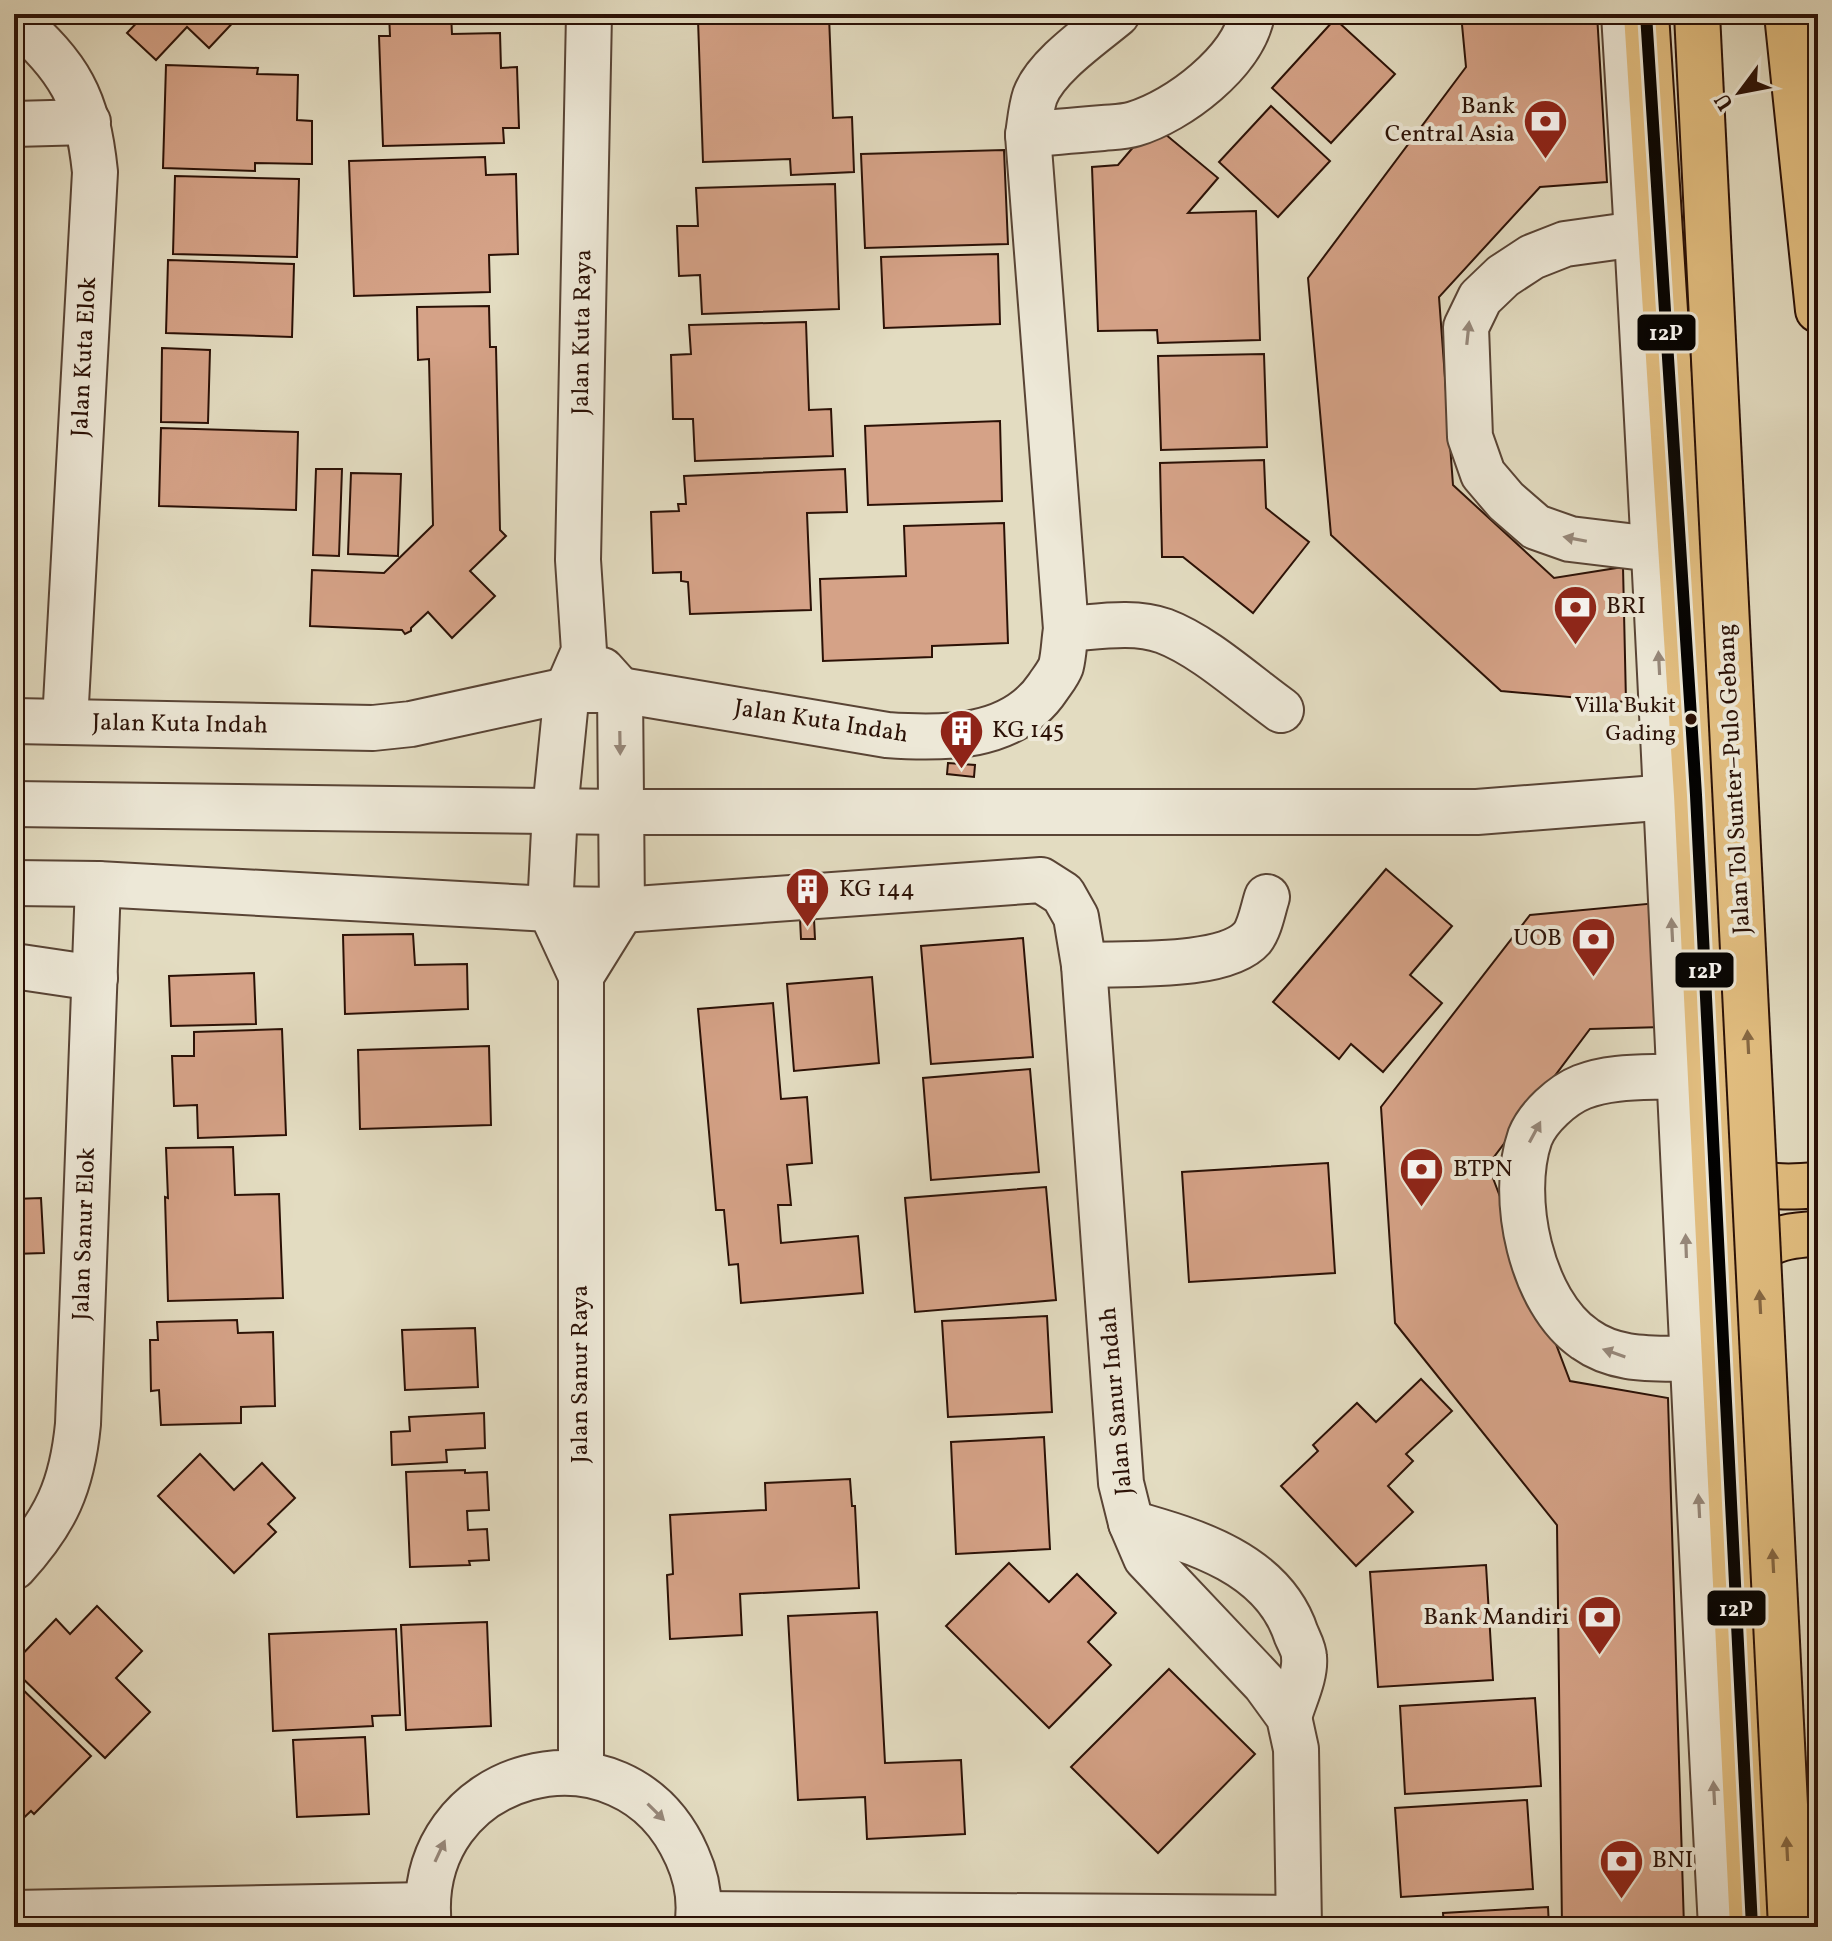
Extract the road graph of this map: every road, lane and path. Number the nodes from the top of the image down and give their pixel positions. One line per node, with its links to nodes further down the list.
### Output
1 (589, 14): 16 (street, Jalan Kuta Raya)
2 (1117, 14): 11 (street, Jalan Kuta Indah)
3 (1252, 14): 11 (street)
4 (1624, 14): 12 (street)
5 (1646, 14): 22 (main road)
6 (1697, 14): 51 (main road, Jalan Tol Sunter–Pulo Gebang, one-way to 6, bridge)
7 (1787, 14): 13 (main road)
8 (14, 18): 9 (street, Jalan Kuta Elok)
9 (88, 122): 10 (street); 21 (street, Jalan Kuta Elok)
10 (14, 124)
11 (1028, 135): 15 (street, Jalan Kuta Indah)
12 (1637, 234): 14 (street); 14 (street, one-way to 12)
13 (1818, 310)
14 (1653, 549): 22 (street, one-way to 14)
15 (1066, 629): 18 (street, Jalan Kuta Indah); 19 (street)
16 (584, 651): 17 (street, Jalan Kuta Raya); 18 (street)
17 (567, 690): 18 (street, Jalan Kuta Indah); 21 (street, Jalan Kuta Indah); 24 (street, Jalan Kuta Raya)
18 (620, 690): 25 (street, one-way to 25)
19 (1281, 710)
20 (14, 721): 21 (street, Jalan Kuta Indah)
21 (65, 722)
22 (1681, 796): 25 (street); 35 (street, one-way to 22); 36 (main road)
23 (14, 804): 24 (street)
24 (555, 811): 25 (street); 29 (street, Jalan Sanur Raya)
25 (621, 812): 30 (street)
26 (14, 883): 27 (street)
27 (98, 884): 29 (street); 34 (street, Jalan Sanur Elok)
28 (1267, 897): 31 (street)
29 (550, 909): 30 (street); 33 (street, Jalan Sanur Raya)
30 (622, 910): 31 (street, Jalan Sanur Indah); 33 (street)
31 (1084, 965): 41 (street, Jalan Sanur Indah)
32 (14, 966): 34 (street)
33 (581, 976): 44 (street, Jalan Sanur Raya)
34 (95, 978): 42 (street, Jalan Sanur Elok)
35 (1679, 1076): 40 (street, one-way to 35); 40 (street, one-way to 35)
36 (1714, 1159): 37 (main road); 39 (main road)
37 (1818, 1185)
38 (1818, 1234): 39 (main road)
39 (1720, 1281): 50 (main road)
40 (1691, 1359): 49 (street, one-way to 40)
41 (1131, 1523): 43 (street, Jalan Sanur Indah); 43 (street)
42 (22, 1543)
43 (1289, 1717): 48 (street, Jalan Sanur Indah)
44 (581, 1773): 46 (street, one-way to 44); 47 (street, one-way to 47)
45 (14, 1913): 46 (street)
46 (428, 1916)
47 (698, 1920): 48 (street)
48 (1298, 1923)
49 (1721, 1927)
50 (1752, 1927)
51 (1791, 1927)

